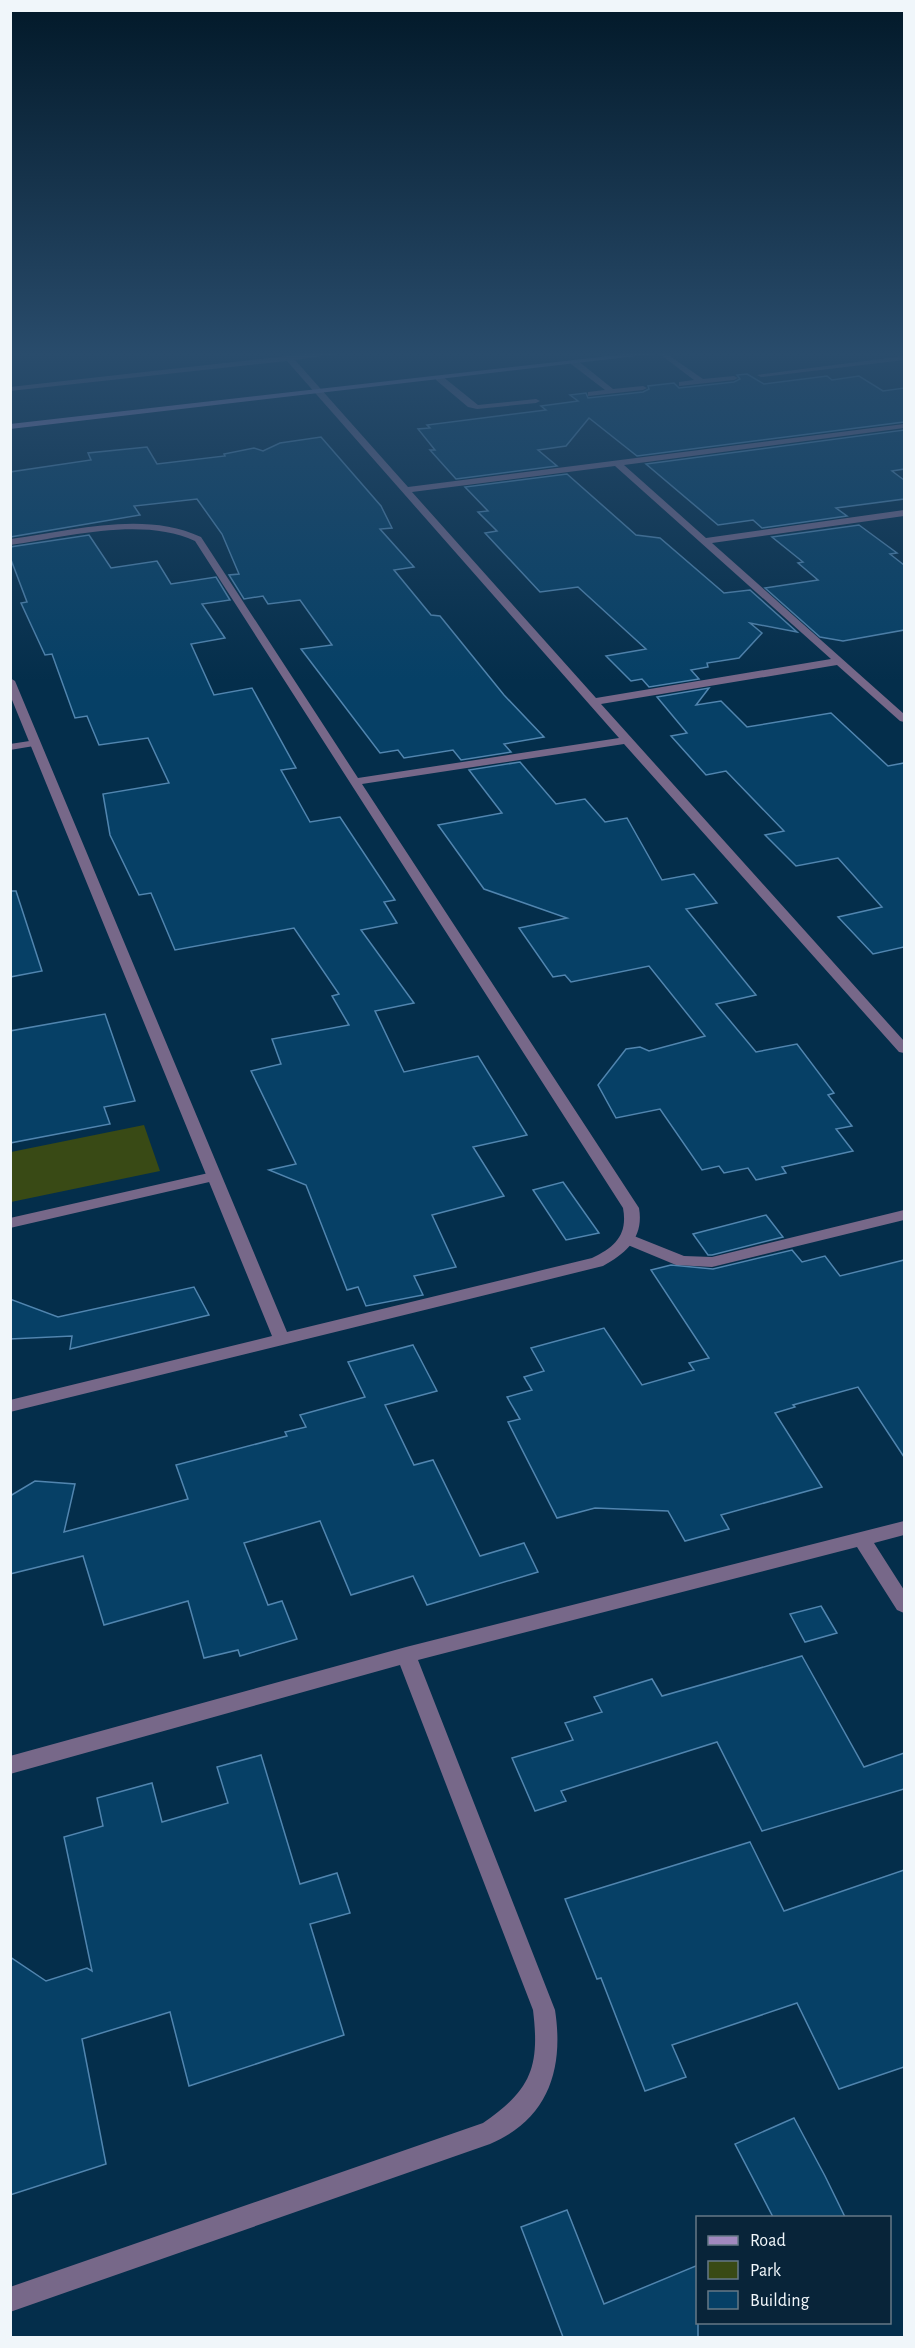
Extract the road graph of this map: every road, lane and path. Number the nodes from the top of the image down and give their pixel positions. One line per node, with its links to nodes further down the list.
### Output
1 (380, 462): 4 (street)
2 (628, 462): 3 (street)
3 (617, 463): 4 (street); 6 (street)
4 (405, 490): 10 (street)
5 (904, 513): 6 (street)
6 (704, 541): 8 (street)
7 (10, 542): 15 (street)
8 (840, 661): 10 (street); 11 (street)
9 (10, 681): 13 (street)
10 (593, 702): 12 (street)
11 (904, 720)
12 (627, 740): 15 (street); 16 (street)
13 (36, 743): 14 (street); 17 (street)
14 (10, 747)
15 (354, 782): 20 (street)
16 (904, 1049)
17 (213, 1177): 19 (street); 21 (street)
18 (904, 1215): 20 (street)
19 (10, 1223)
20 (629, 1239): 21 (street)
21 (281, 1339): 22 (street)
22 (10, 1406)
23 (904, 1528): 24 (street)
24 (862, 1540): 25 (street); 26 (street)
25 (904, 1605)
26 (406, 1655): 27 (street); 28 (street)
27 (10, 1765)
28 (10, 2300)

